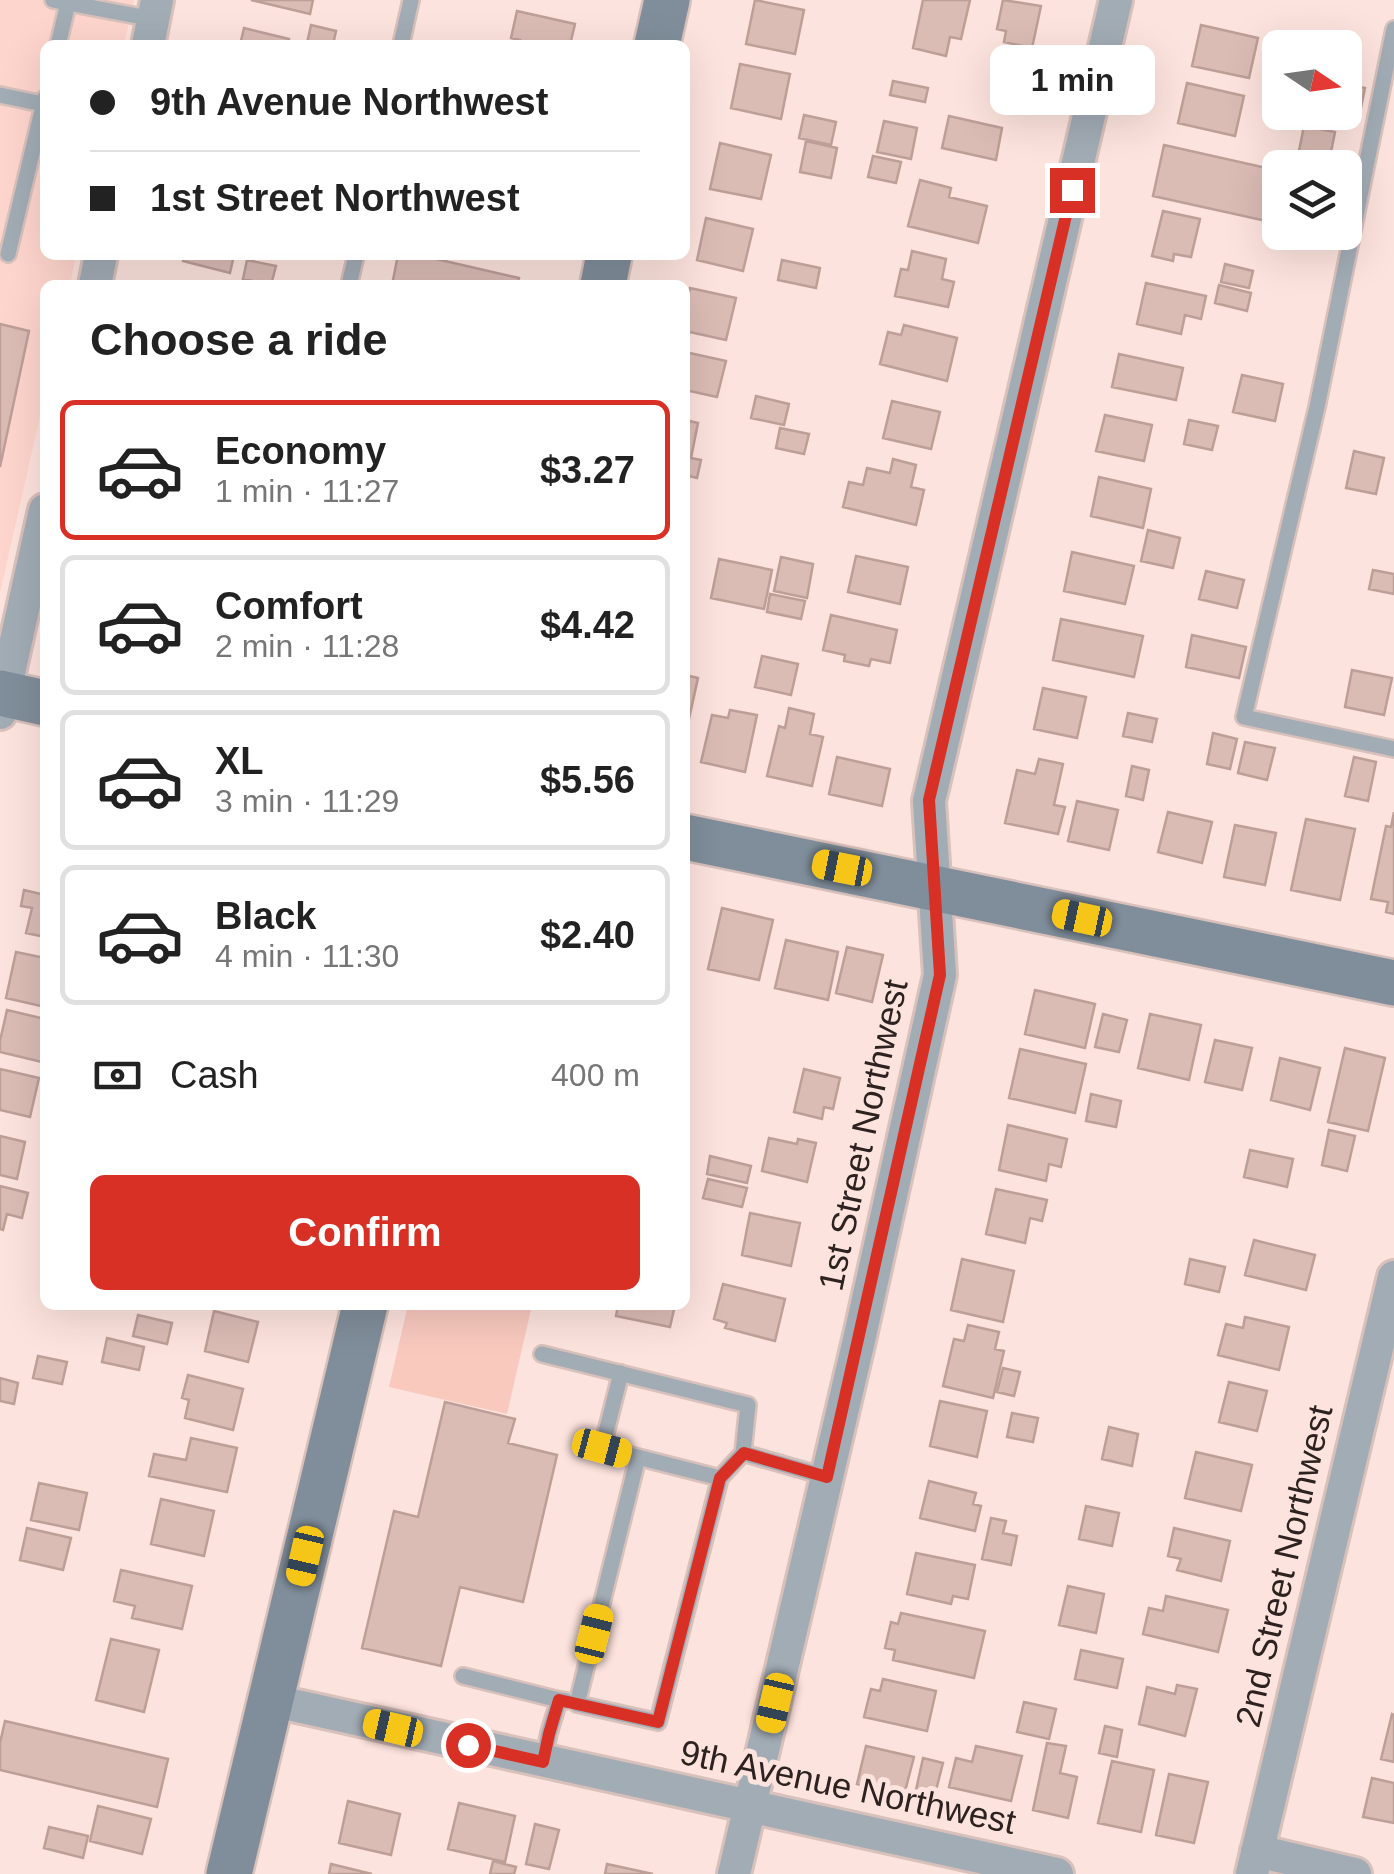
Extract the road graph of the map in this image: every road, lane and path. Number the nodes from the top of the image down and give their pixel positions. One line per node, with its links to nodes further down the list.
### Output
1 (411, 0): 8 (lane)
2 (667, 0): 9 (main road)
3 (1116, 0): 18 (street, 1st Street Northwest)
4 (60, 2): 5 (lane); 7 (lane)
5 (153, 22)
6 (1394, 29): 16 (lane)
7 (58, 40)
8 (402, 40)
9 (658, 40)
10 (0, 95): 11 (lane)
11 (40, 100)
12 (40, 118): 13 (lane)
13 (8, 254)
14 (40, 539): 15 (street)
15 (12, 701)
16 (1394, 750)
17 (690, 837): 18 (main road)
18 (936, 887): 19 (main road); 26 (street, 1st Street Northwest)
19 (1394, 984)
20 (1394, 1278): 34 (street, 2nd Street Northwest)
21 (364, 1310): 29 (main road)
22 (542, 1354): 23 (lane)
23 (621, 1373): 24 (lane); 25 (lane)
24 (744, 1453): 26 (lane); 27 (lane)
25 (638, 1458): 27 (lane); 31 (lane)
26 (827, 1477): 33 (street, 1st Street Northwest)
27 (720, 1478): 31 (lane)
28 (463, 1676): 30 (lane)
29 (270, 1700): 32 (street, 9th Avenue Northwest); 35 (main road)
30 (559, 1700): 31 (lane); 32 (lane)
31 (577, 1704)
32 (543, 1762): 33 (street, 9th Avenue Northwest)
33 (751, 1806): 36 (street, 1st Street Northwest); 37 (street, 9th Avenue Northwest)
34 (1255, 1863): 38 (street)
35 (229, 1874)
36 (734, 1874)
37 (1057, 1874)
38 (1356, 1874)

